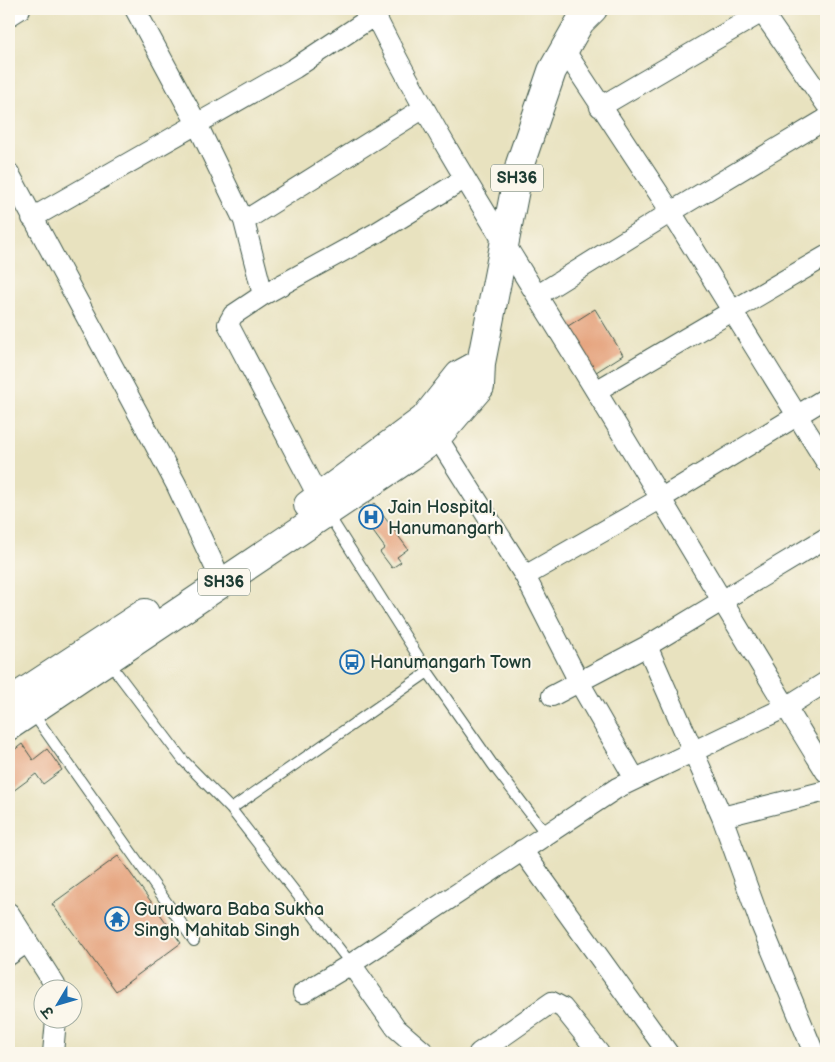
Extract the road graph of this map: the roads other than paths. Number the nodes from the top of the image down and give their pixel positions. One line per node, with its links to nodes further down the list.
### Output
1 (135, 9): 10 (street)
2 (594, 9): 5 (main road, SH36)
3 (761, 10): 6 (street); 7 (street)
4 (373, 12): 8 (street); 10 (street)
5 (563, 48): 7 (street); 16 (main road, SH36)
6 (826, 104)
7 (600, 107): 13 (street)
8 (424, 108): 12 (street); 15 (street)
9 (826, 119): 13 (street)
10 (197, 124): 14 (street); 15 (street)
11 (9, 173): 14 (street)
12 (464, 179): 16 (street); 18 (street)
13 (671, 212): 19 (street); 20 (street)
14 (32, 218): 30 (street)
15 (244, 221): 18 (street)
16 (505, 243): 19 (street); 21 (main road, SH36)
17 (826, 256): 20 (street)
18 (263, 295): 28 (street)
19 (538, 295): 22 (street)
20 (734, 310): 22 (street); 24 (street)
21 (481, 363): 25 (main road, SH36); 28 (main road, SH36)
22 (596, 391): 27 (street)
23 (826, 398): 24 (street)
24 (798, 415): 26 (street); 27 (street)
25 (437, 437): 28 (main road, SH36); 31 (street)
26 (826, 462)
27 (660, 500): 31 (street); 32 (street)
28 (323, 506): 30 (main road, SH36); 34 (main road, SH36); 35 (lane)
29 (826, 538): 32 (street)
30 (215, 568): 39 (main road, SH36)
31 (525, 576): 36 (street)
32 (721, 601): 33 (street); 40 (street)
33 (647, 646): 36 (street); 42 (street)
34 (108, 661): 39 (main road, SH36); 46 (lane)
35 (428, 672): 46 (lane); 48 (lane)
36 (579, 682): 38 (street); 44 (street)
37 (826, 682): 40 (street)
38 (552, 696)
39 (20, 707): 41 (main road, SH36); 52 (lane)
40 (786, 707): 42 (street); 43 (street)
41 (9, 726)
42 (694, 750): 44 (street); 47 (street)
43 (826, 772)
44 (635, 779): 48 (street)
45 (826, 791): 47 (street)
46 (231, 809): 54 (lane)
47 (722, 817): 63 (street)
48 (546, 834): 49 (street)
49 (522, 850): 54 (street); 62 (street)
50 (9, 914): 51 (street)
51 (27, 942): 53 (street); 55 (street)
52 (194, 942)
53 (9, 955)
54 (351, 964): 56 (street); 59 (street)
55 (52, 980)
56 (303, 993)
57 (55, 1030): 58 (street)
58 (53, 1053)
59 (425, 1053)
60 (479, 1053): 61 (street)
61 (599, 1053)
62 (668, 1053)
63 (814, 1053)

